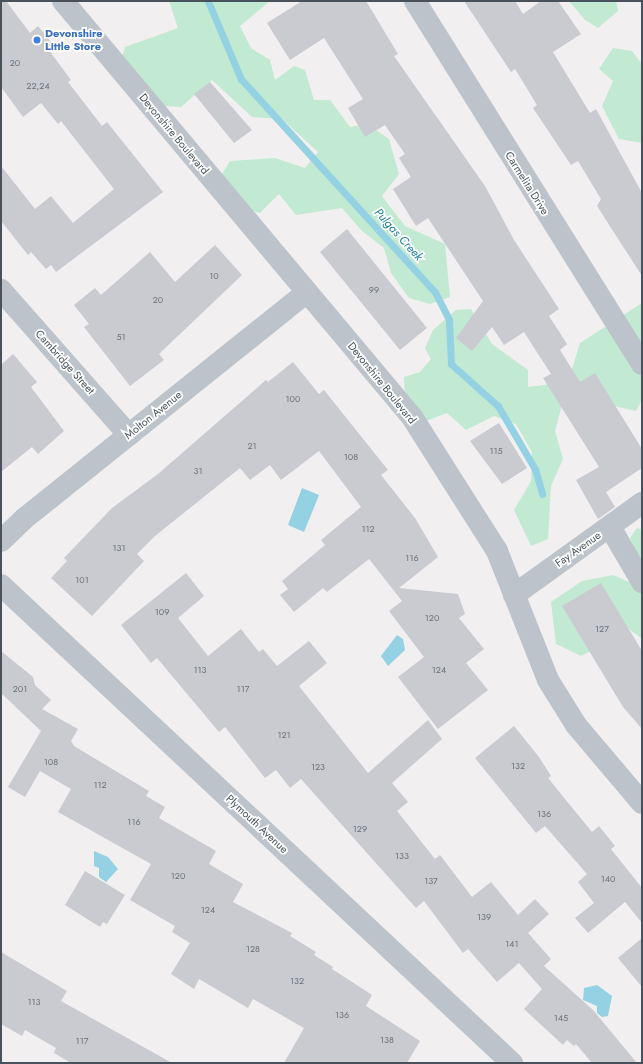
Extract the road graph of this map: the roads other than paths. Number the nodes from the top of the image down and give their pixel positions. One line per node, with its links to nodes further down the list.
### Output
1 (63, 1): 4 (street, Devonshire Boulevard)
2 (415, 1): 5 (street, Carmelita Drive)
3 (1, 290): 6 (street, Cambridge Street)
4 (307, 292): 6 (street, Molton Avenue); 12 (street, Devonshire Boulevard)
5 (642, 364)
6 (129, 435): 9 (street, Molton Avenue)
7 (642, 503): 8 (street, Fay Avenue)
8 (610, 527): 10 (street); 12 (street, Fay Avenue)
9 (1, 541)
10 (642, 582)
11 (1, 585): 14 (street, Plymouth Avenue)
12 (514, 595): 13 (street, Devonshire Boulevard)
13 (642, 803)
14 (512, 1063)

